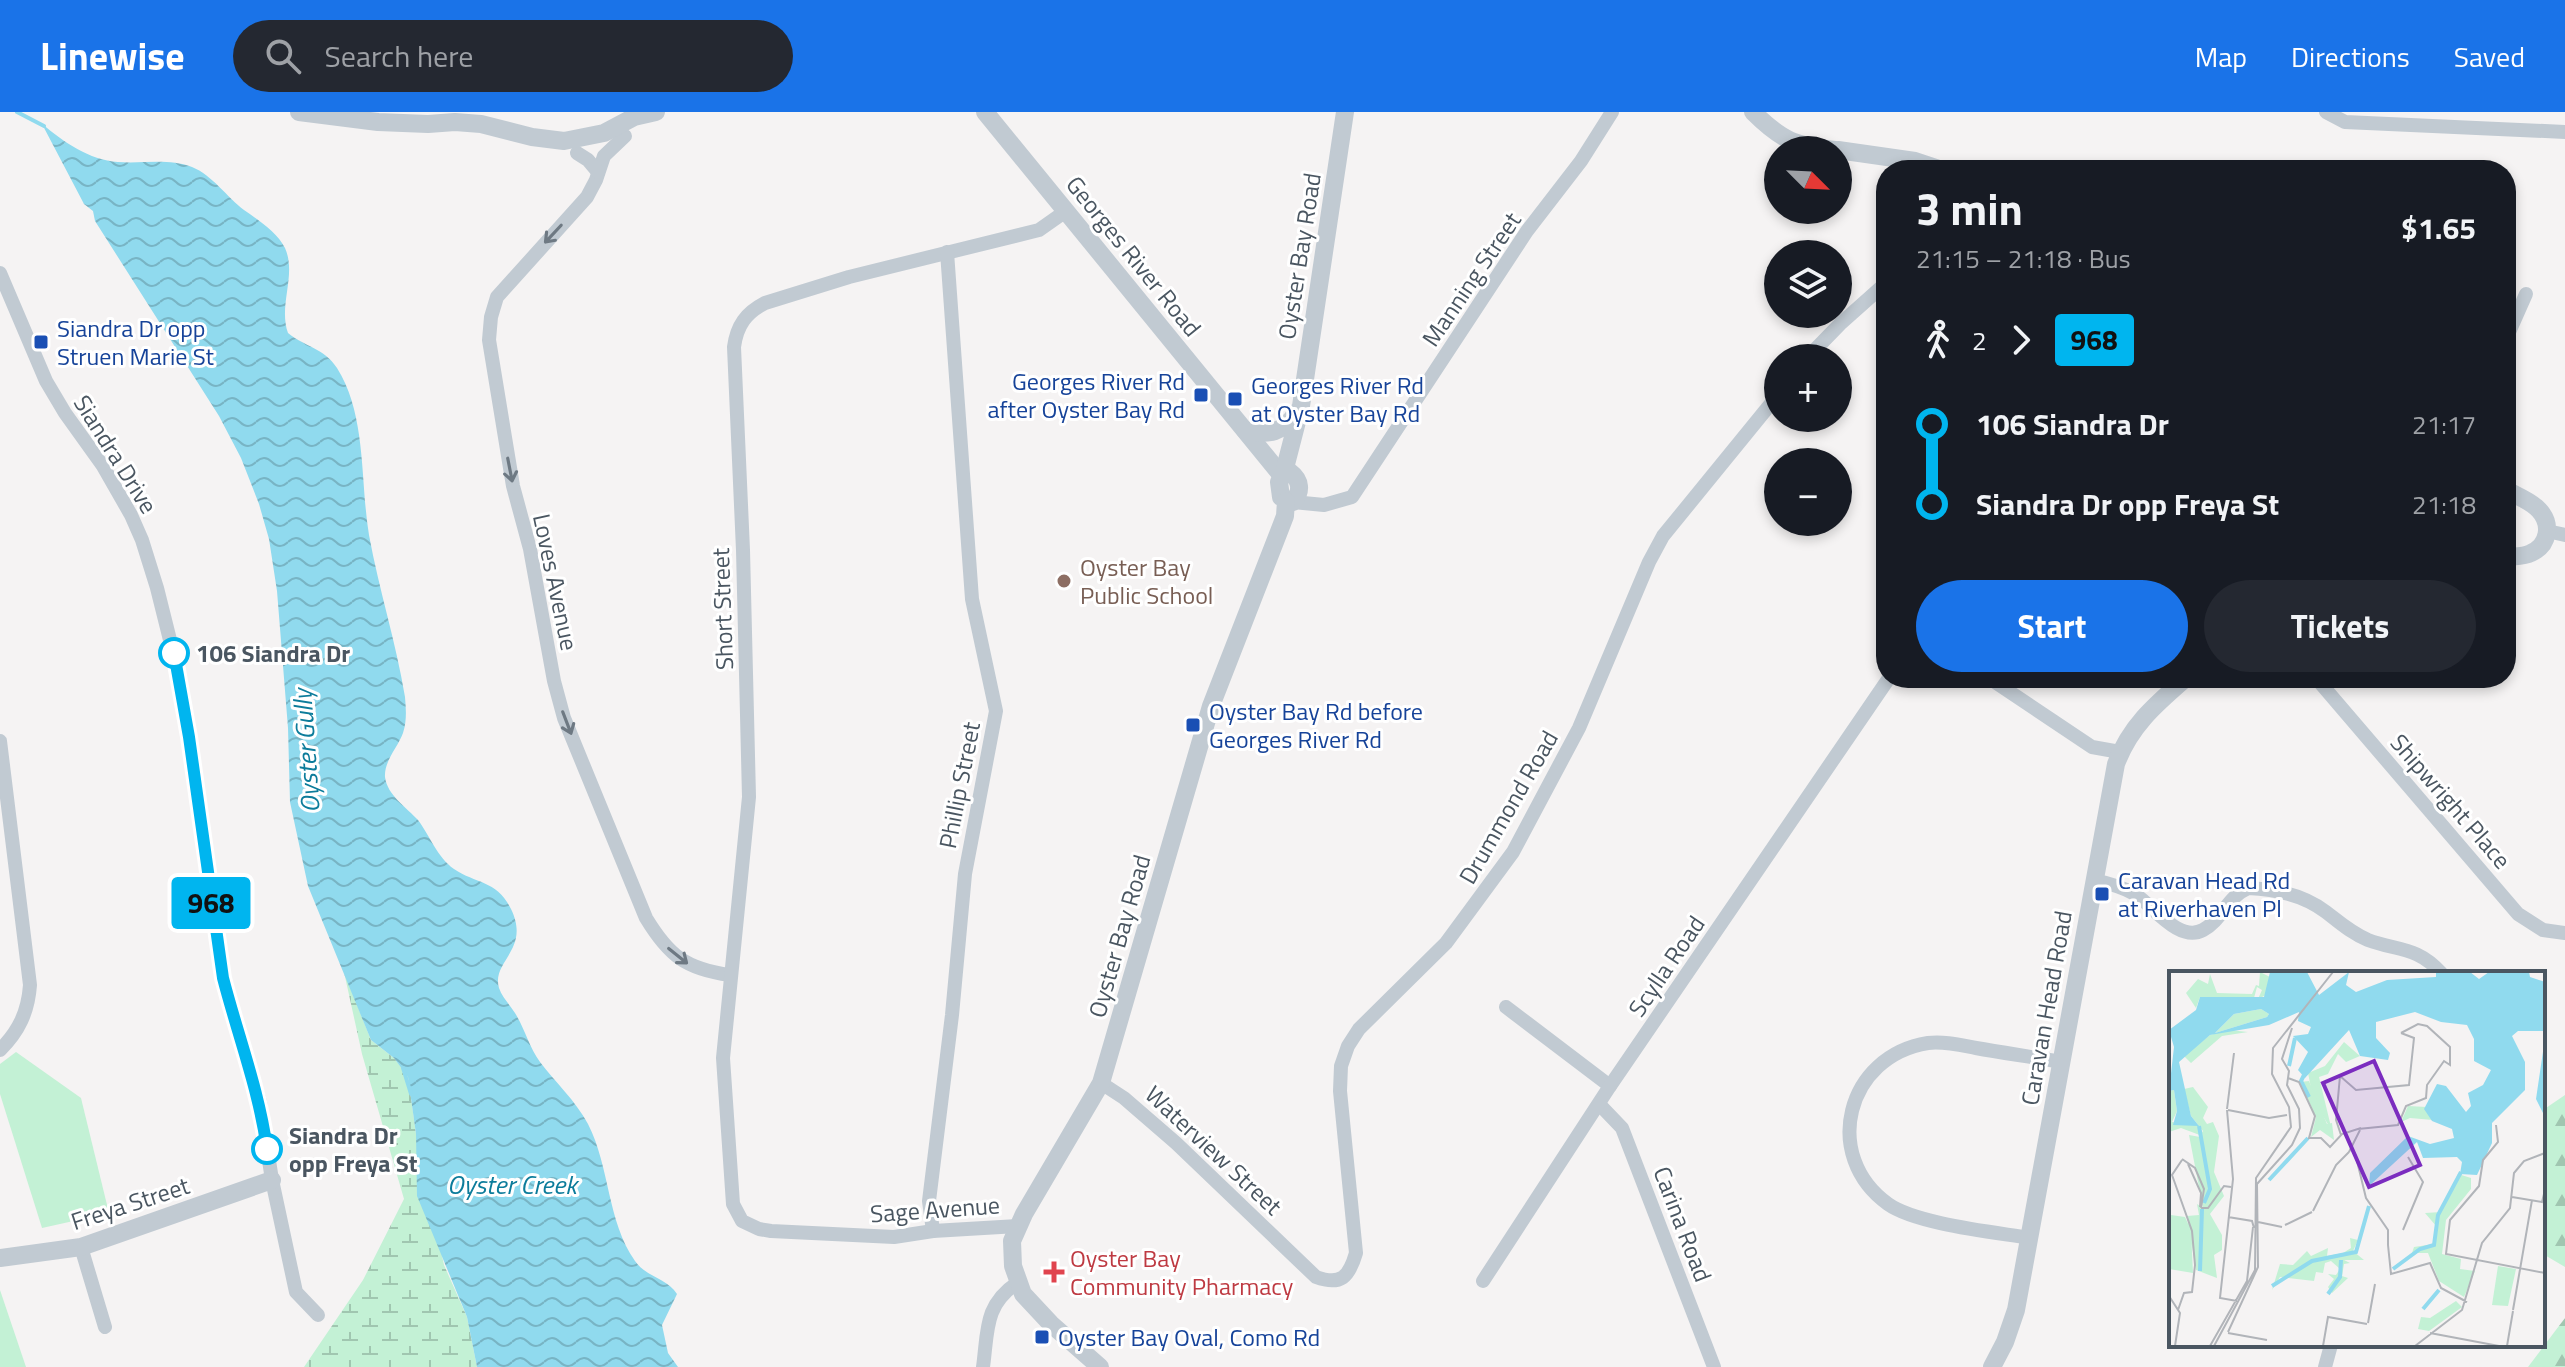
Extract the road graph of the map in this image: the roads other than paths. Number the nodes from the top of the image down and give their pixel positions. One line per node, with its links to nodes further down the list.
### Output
1 (299, 112): 8 (street)
2 (656, 112): 8 (street); 10 (street)
3 (985, 112): 16 (street, Georges River Road)
4 (1345, 112): 24 (street, Oyster Bay Road)
5 (1612, 112): 30 (street, Manning Street)
6 (1753, 112): 11 (street)
7 (2326, 112): 9 (street)
8 (428, 124): 13 (street)
9 (2565, 132)
10 (625, 136): 13 (street); 15 (street, Loves Avenue)
11 (1781, 136)
12 (1852, 152): 14 (street)
13 (577, 153): 15 (street)
14 (1908, 160)
15 (598, 172): 42 (street, Loves Avenue, one-way to 42)
16 (1066, 211): 17 (street, Short Street); 26 (street, Georges River Road)
17 (947, 252): 42 (street, Short Street); 52 (street, Phillip Street)
18 (0, 273): 21 (street, Siandra Drive)
19 (1876, 292): 23 (street)
20 (2526, 294): 22 (street)
21 (4, 297): 49 (street, Siandra Drive)
22 (2516, 316)
23 (1821, 344)
24 (1301, 406): 26 (street); 27 (street, Oyster Bay Road)
25 (1764, 412): 57 (street, Drummond Road)
26 (1245, 430): 27 (street, Georges River Road)
27 (1290, 477): 29 (street); 30 (street)
28 (2516, 496): 31 (street)
29 (1289, 501): 30 (street); 46 (street, Oyster Bay Road)
30 (1335, 503)
31 (2556, 533): 32 (street)
32 (2516, 556)
33 (1882, 688): 47 (street, Scylla Road)
34 (2004, 688): 38 (street)
35 (2175, 688): 38 (street, Caravan Head Road)
36 (2325, 688): 40 (street, Shipwright Place)
37 (0, 741): 44 (street)
38 (2120, 752): 39 (street, Caravan Head Road)
39 (2094, 880): 41 (street); 45 (street, Caravan Head Road)
40 (2565, 933)
41 (2438, 971)
42 (730, 975): 51 (street, Short Street)
43 (1506, 1007): 47 (street)
44 (0, 1050)
45 (2061, 1062): 53 (street, Caravan Head Road); 53 (street)
46 (1101, 1083): 50 (street, Oyster Bay Road); 57 (street, Waterview Street)
47 (1610, 1086): 48 (street, Scylla Road)
48 (1599, 1104): 56 (street, Scylla Road); 64 (street, Carina Road)
49 (272, 1180): 54 (street, Freya Street); 59 (street, Siandra Drive)
50 (1018, 1226): 52 (street, Sage Avenue); 58 (street, Oyster Bay Road)
51 (759, 1229): 52 (street, Sage Avenue)
52 (933, 1231)
53 (2030, 1238): 65 (street, Caravan Head Road)
54 (81, 1247): 55 (street, Freya Street); 60 (street)
55 (0, 1258)
56 (1483, 1281)
57 (1331, 1282)
58 (1017, 1283): 62 (street); 63 (street)
59 (318, 1315)
60 (105, 1327)
61 (2330, 1347): 66 (street)
62 (983, 1367)
63 (1100, 1367)
64 (1714, 1367)
65 (1992, 1367)
66 (2325, 1367)

